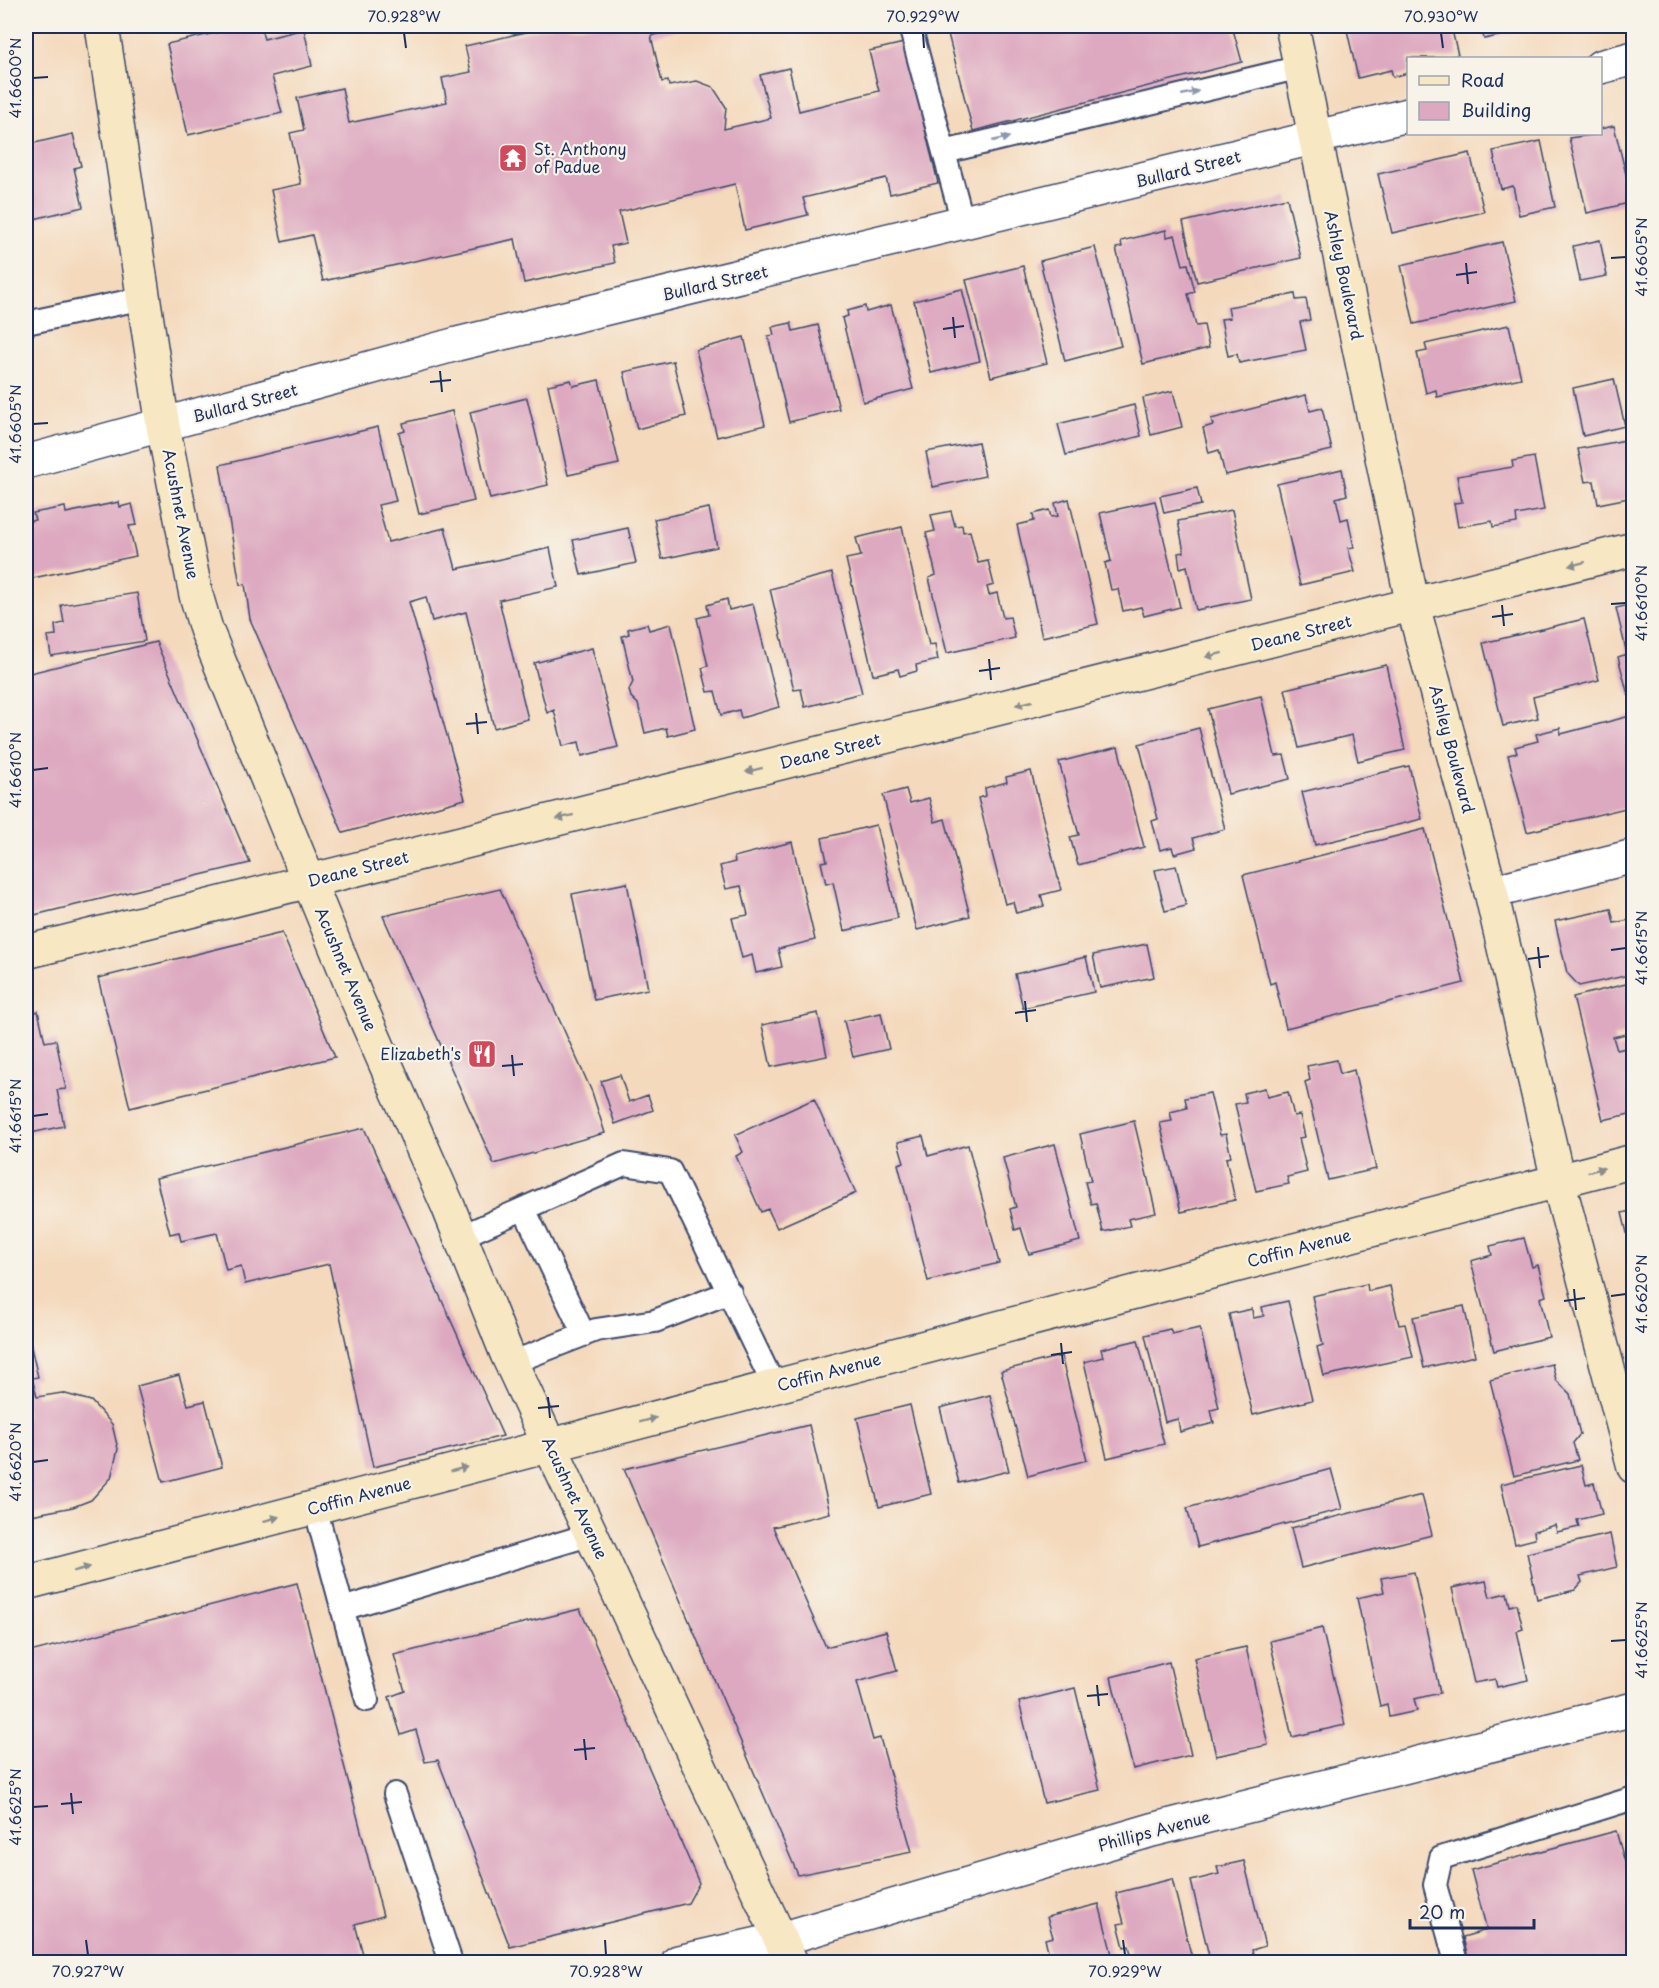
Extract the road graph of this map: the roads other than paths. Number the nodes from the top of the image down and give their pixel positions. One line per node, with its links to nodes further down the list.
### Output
1 (102, 26): 11 (main road, Acushnet Avenue)
2 (910, 26): 9 (lane)
3 (1292, 26): 6 (main road, Ashley Boulevard)
4 (1634, 58): 5 (street)
5 (1602, 66)
6 (1301, 67): 8 (main road, Ashley Boulevard); 9 (lane, one-way to 6)
7 (1407, 115): 8 (street, Bullard Street)
8 (1316, 139): 10 (street, Bullard Street); 16 (main road, Ashley Boulevard)
9 (944, 152): 10 (lane)
10 (963, 224): 13 (street, Bullard Street)
11 (144, 298): 12 (lane); 13 (main road, Acushnet Avenue)
12 (26, 323)
13 (164, 426): 14 (street, Bullard Street); 18 (main road, Acushnet Avenue)
14 (26, 462)
15 (1634, 549): 16 (main road, Deane Street, one-way to 16)
16 (1413, 606): 18 (main road, Deane Street, one-way to 18); 19 (main road, Ashley Boulevard)
17 (1634, 856): 19 (street)
18 (309, 881): 20 (main road, Deane Street); 24 (main road, Acushnet Avenue)
19 (1491, 892): 22 (main road, Ashley Boulevard)
20 (26, 952)
21 (1634, 1161): 22 (main road, Coffin Avenue, one-way to 21)
22 (1558, 1180): 28 (main road, Coffin Avenue); 30 (main road, Ashley Boulevard)
23 (524, 1209): 24 (lane); 25 (lane); 26 (lane)
24 (460, 1237): 27 (main road, Acushnet Avenue)
25 (730, 1292): 26 (lane); 28 (lane)
26 (584, 1335): 27 (lane)
27 (511, 1363): 29 (main road, Acushnet Avenue)
28 (774, 1386): 29 (main road, Coffin Avenue, one-way to 28)
29 (550, 1445): 31 (main road, Coffin Avenue, one-way to 29); 32 (main road, Acushnet Avenue)
30 (1634, 1467)
31 (315, 1507): 33 (main road, Coffin Avenue, one-way to 31); 34 (lane)
32 (592, 1534): 34 (lane); 39 (main road, Acushnet Avenue)
33 (26, 1583)
34 (342, 1609): 35 (lane)
35 (368, 1700)
36 (1634, 1709): 39 (street, Phillips Avenue)
37 (395, 1794): 40 (lane)
38 (1634, 1798): 42 (lane)
39 (786, 1951): 41 (street, Phillips Avenue)
40 (451, 1962)
41 (678, 1962)
42 (1456, 1962)

